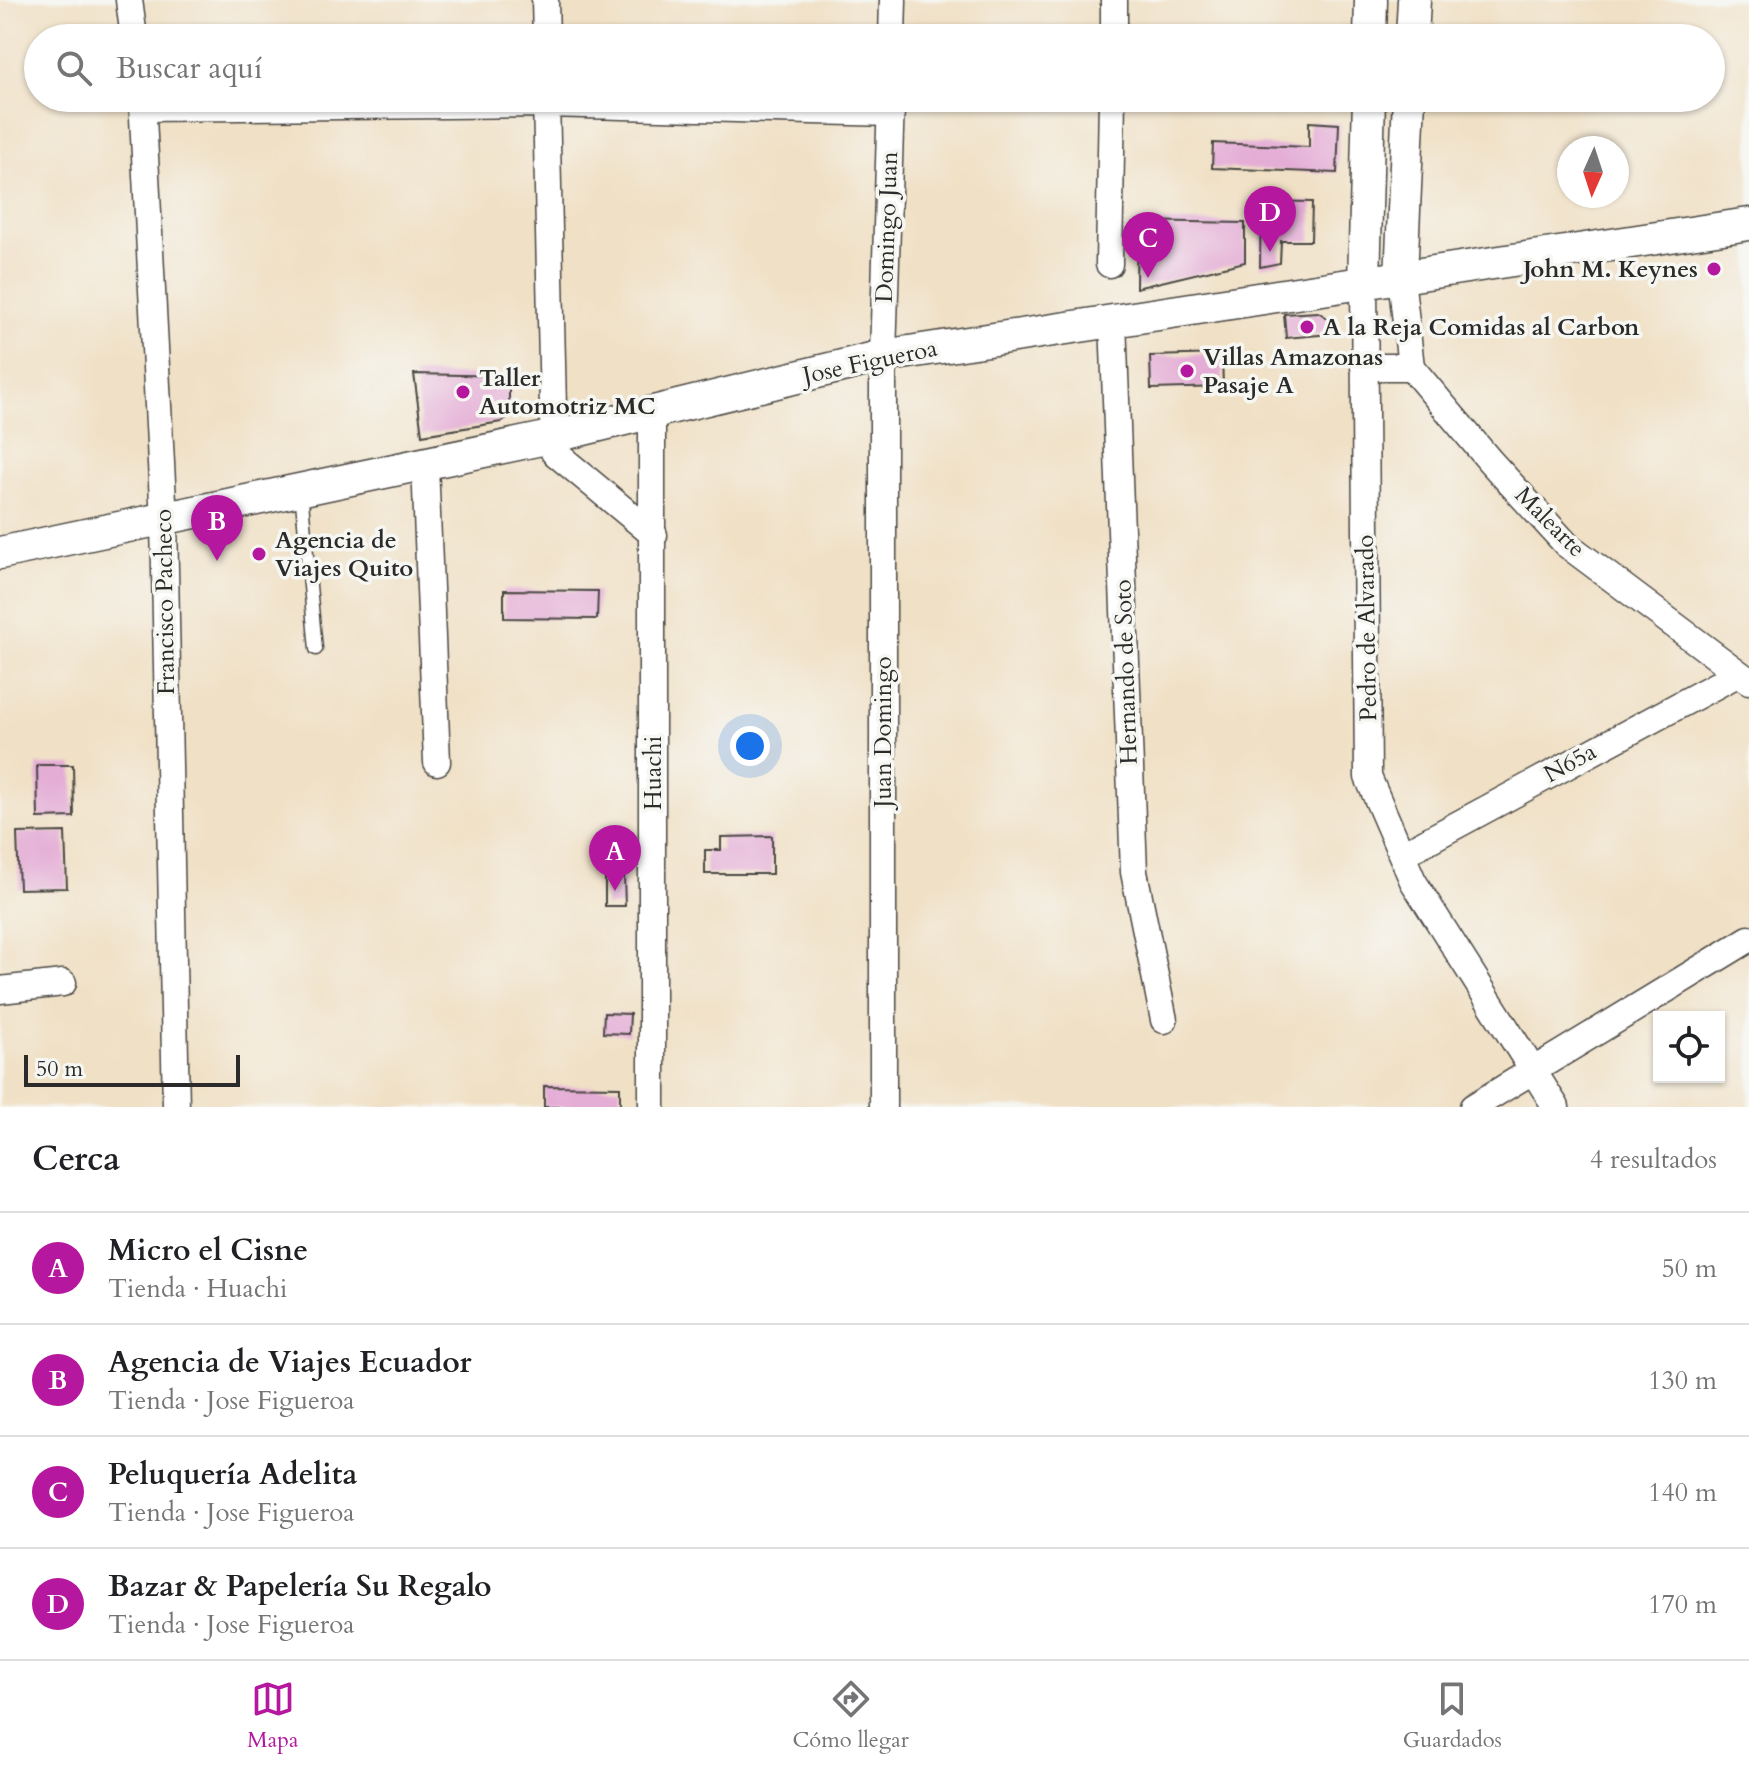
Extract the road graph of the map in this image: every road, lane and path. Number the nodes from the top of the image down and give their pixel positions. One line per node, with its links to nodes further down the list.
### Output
1 (129, 0): 7 (street)
2 (545, 0): 8 (street)
3 (893, 0): 9 (street)
4 (1114, 0): 10 (street)
5 (1371, 0): 11 (street)
6 (1414, 0): 12 (street)
7 (132, 24)
8 (546, 24)
9 (892, 24)
10 (1114, 24)
11 (1370, 24)
12 (1413, 24)
13 (143, 112): 31 (street, Francisco Pacheco)
14 (546, 112): 28 (street)
15 (891, 112): 24 (street, Domingo Juan)
16 (1112, 112): 20 (street)
17 (1369, 112): 22 (street, Pedro de Alvarado)
18 (1408, 112): 21 (street)
19 (1749, 224): 21 (street, Jose Figueroa)
20 (1109, 264)
21 (1401, 277): 22 (street, Jose Figueroa); 26 (street)
22 (1364, 283): 23 (street, Jose Figueroa); 25 (street, Pedro de Alvarado)
23 (1113, 321): 24 (street, Jose Figueroa); 41 (street, Hernando de Soto)
24 (883, 356): 27 (street, Jose Figueroa); 45 (street, Juan Domingo)
25 (1364, 367): 26 (street); 37 (street, Pedro de Alvarado)
26 (1411, 367): 35 (street, Malearte)
27 (652, 412): 28 (street, Jose Figueroa); 32 (street, Huachi)
28 (551, 437): 29 (street, Jose Figueroa); 32 (street)
29 (425, 464): 30 (street, Jose Figueroa); 36 (street)
30 (301, 491): 31 (street, Jose Figueroa); 34 (lane)
31 (164, 521): 33 (street, Jose Figueroa); 43 (street, Francisco Pacheco)
32 (654, 535): 44 (street, Huachi)
33 (0, 553)
34 (316, 649)
35 (1743, 678): 37 (street, N65a)
36 (437, 762)
37 (1403, 854): 42 (street, Pedro de Alvarado)
38 (1749, 939): 42 (street)
39 (63, 983): 40 (street)
40 (0, 990)
41 (1164, 1020)
42 (1534, 1071): 46 (street); 47 (street, Pedro de Alvarado)
43 (176, 1107)
44 (652, 1107)
45 (883, 1107)
46 (1473, 1107)
47 (1556, 1107)

